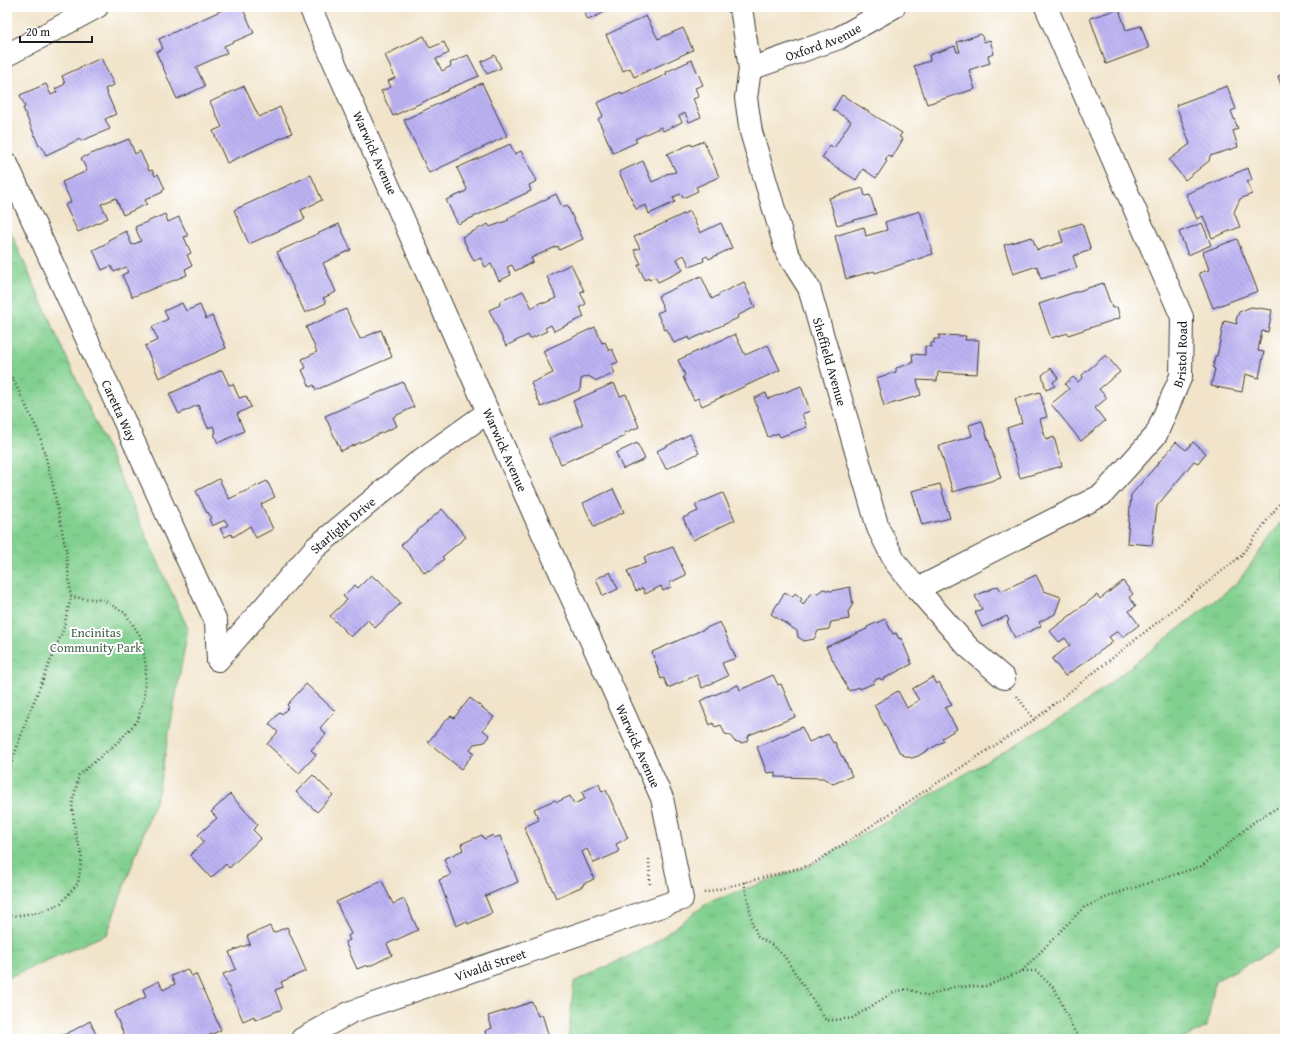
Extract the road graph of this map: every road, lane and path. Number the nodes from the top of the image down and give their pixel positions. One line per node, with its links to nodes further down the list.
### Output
1 (97, 7): 6 (street)
2 (310, 7): 10 (street, Warwick Avenue)
3 (739, 7): 7 (street, Sheffield Avenue)
4 (894, 7): 7 (street, Oxford Avenue)
5 (1046, 7): 12 (street, Bristol Road)
6 (7, 55)
7 (750, 69): 12 (street, Sheffield Avenue)
8 (7, 164): 14 (street, Caretta Way)
9 (7, 371): 13 (path)
10 (488, 412): 14 (street, Starlight Drive); 22 (street, Warwick Avenue)
11 (1285, 496): 16 (path)
12 (917, 589): 15 (street, Sheffield Avenue)
13 (71, 597): 17 (path); 23 (path)
14 (218, 660)
15 (1004, 678): 16 (path)
16 (1034, 720): 20 (path)
17 (7, 776)
18 (1285, 804): 24 (path)
19 (649, 858): 21 (path)
20 (744, 882): 22 (path); 24 (path)
21 (645, 890)
22 (682, 899): 25 (street, Vivaldi Street)
23 (7, 917)
24 (1022, 971): 26 (path)
25 (302, 1039)
26 (1080, 1039)

